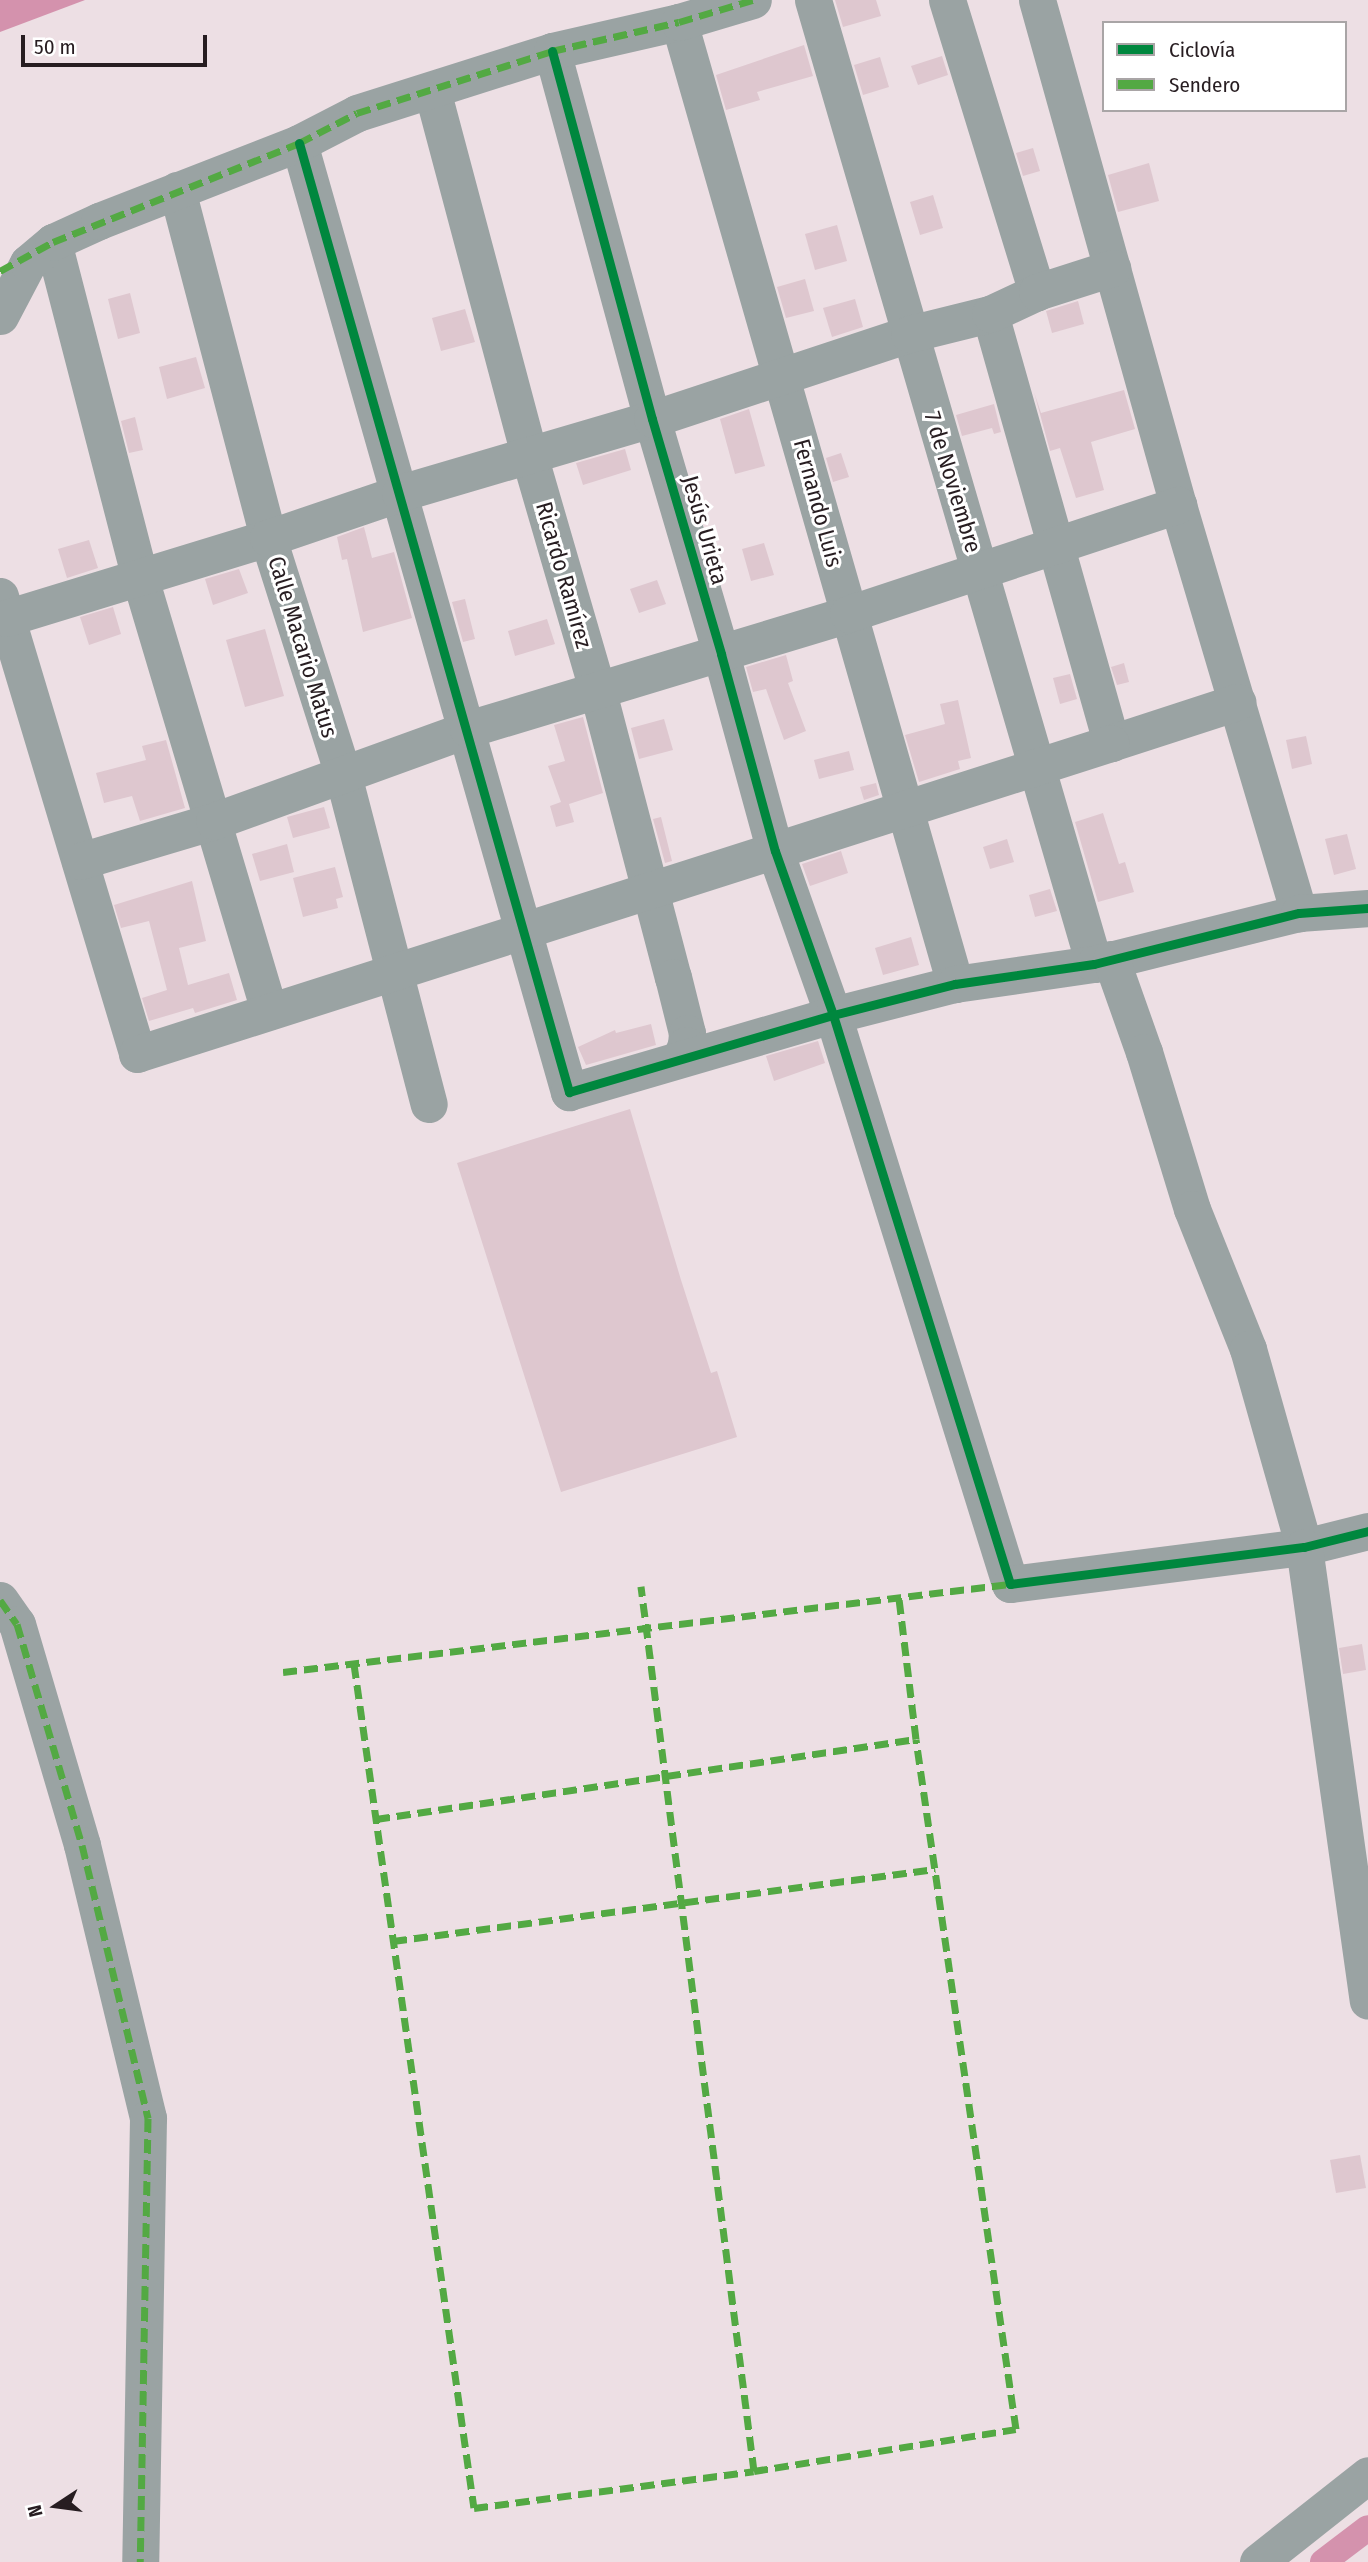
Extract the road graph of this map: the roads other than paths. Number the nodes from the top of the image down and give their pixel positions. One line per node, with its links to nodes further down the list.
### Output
1 (753, 0): 5 (street)
2 (813, 0): 16 (street, 7 de Noviembre)
3 (947, 0): 13 (street)
4 (1037, 0): 11 (street)
5 (679, 22): 6 (street); 17 (street, Fernando Luis)
6 (552, 51): 7 (street); 18 (street, Jesús Urieta)
7 (432, 89): 8 (street); 19 (street, Ricardo Ramírez)
8 (299, 144): 9 (street); 20 (street)
9 (177, 190): 10 (street); 22 (street, Calle Macario Matus)
10 (53, 242): 12 (street); 15 (street); 25 (street)
11 (1112, 268): 13 (street); 21 (street)
12 (0, 271)
13 (1037, 292): 14 (street)
14 (990, 314): 16 (street); 23 (street)
15 (0, 316)
16 (909, 334): 17 (street); 24 (street, 7 de Noviembre)
17 (782, 374): 18 (street); 27 (street, Fernando Luis)
18 (652, 419): 19 (street); 28 (street, Jesús Urieta)
19 (528, 454): 20 (street); 29 (street, Ricardo Ramírez)
20 (400, 493): 22 (street); 31 (street)
21 (1178, 505): 23 (street); 30 (street)
22 (268, 538): 25 (street); 34 (street, Calle Macario Matus)
23 (1057, 544): 24 (street); 32 (street)
24 (980, 572): 27 (street); 33 (street, 7 de Noviembre)
25 (140, 578): 26 (street); 36 (street)
26 (3, 607): 38 (street)
27 (848, 614): 28 (street); 35 (street, Fernando Luis)
28 (721, 654): 29 (street); 37 (street, Jesús Urieta)
29 (598, 692): 31 (street); 39 (street, Ricardo Ramírez)
30 (1237, 702): 32 (street); 41 (street)
31 (468, 729): 34 (street); 42 (street)
32 (1111, 743): 33 (street)
33 (1036, 767): 35 (street); 43 (street, 7 de Noviembre)
34 (343, 775): 36 (street); 44 (street, Calle Macario Matus)
35 (906, 809): 37 (street); 45 (street, Fernando Luis)
36 (214, 821): 38 (street); 46 (street)
37 (775, 851): 39 (street); 47 (street, Jesús Urieta)
38 (80, 861): 46 (street)
39 (649, 891): 42 (street); 48 (street, Ricardo Ramírez)
40 (1368, 908): 41 (street)
41 (1300, 914): 43 (street)
42 (522, 931): 44 (street); 48 (street)
43 (1102, 962): 45 (street); 51 (street, 7 de Noviembre)
44 (396, 971): 46 (street); 49 (street, Calle Macario Matus)
45 (955, 984): 47 (street)
46 (270, 1011)
47 (833, 1015): 48 (street); 51 (street, Jesús Urieta)
48 (680, 1059)
49 (429, 1104)
50 (1368, 1531): 51 (street)
51 (1304, 1546): 53 (street, 7 de Noviembre)
52 (0, 1600): 55 (street)
53 (1368, 2001)
54 (1368, 2475): 56 (street)
55 (140, 2562)
56 (1258, 2562)

